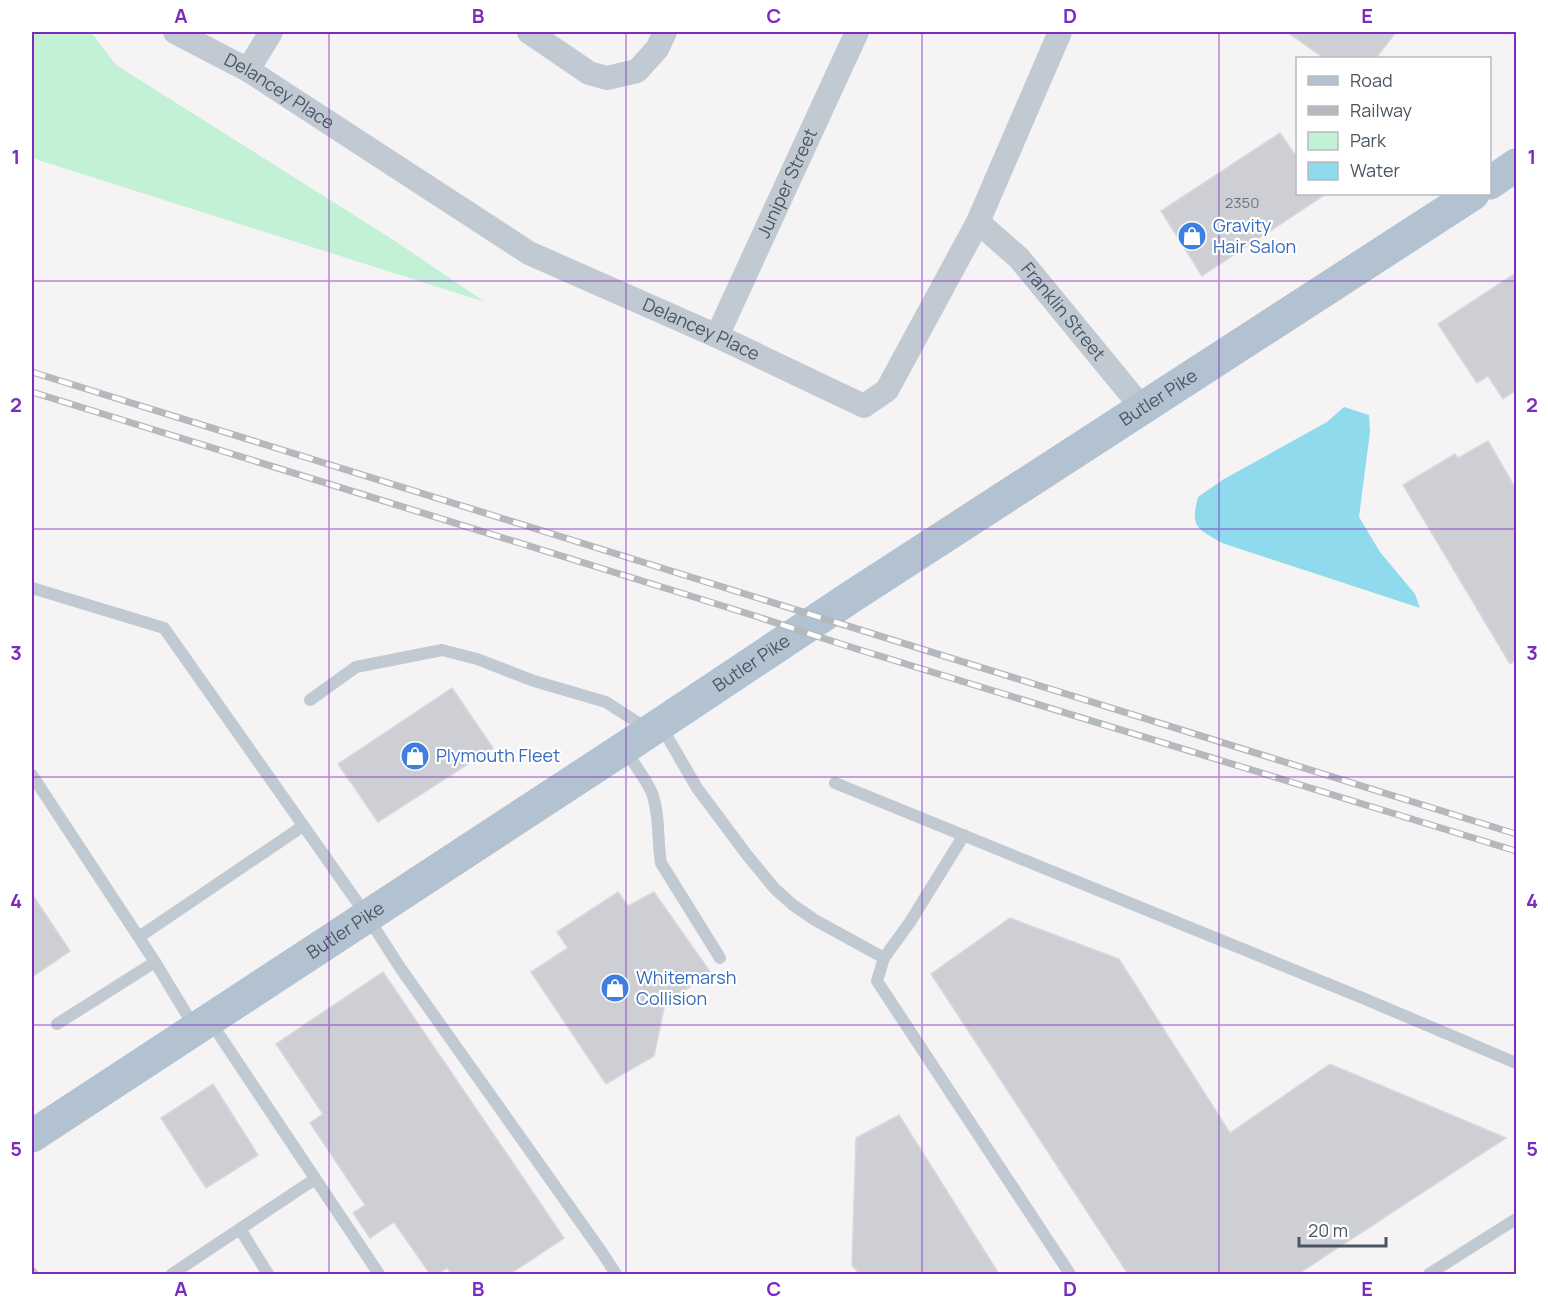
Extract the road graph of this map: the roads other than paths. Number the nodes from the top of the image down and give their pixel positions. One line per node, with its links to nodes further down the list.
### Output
1 (175, 32): 7 (street, Delancey Place)
2 (271, 32): 7 (street)
3 (529, 32): 4 (street)
4 (666, 32)
5 (857, 32): 12 (street, Juniper Street)
6 (1060, 32): 11 (street, Delancey Place)
7 (248, 70): 12 (street, Delancey Place)
8 (1516, 165): 9 (main road)
9 (1491, 182)
10 (1471, 195): 13 (main road, Butler Pike)
11 (978, 222): 12 (street, Delancey Place); 13 (street, Franklin Street)
12 (717, 336)
13 (1143, 409): 16 (main road, Butler Pike)
14 (32, 588): 19 (lane)
15 (310, 700): 16 (lane)
16 (645, 735): 21 (main road, Butler Pike); 23 (lane); 24 (lane)
17 (32, 775): 22 (lane)
18 (834, 783): 20 (lane)
19 (303, 826): 21 (lane); 22 (lane)
20 (964, 835): 24 (lane); 28 (lane)
21 (367, 916): 27 (main road, Butler Pike); 36 (lane)
22 (139, 937): 25 (lane)
23 (720, 958)
24 (884, 958): 37 (lane)
25 (155, 962): 26 (lane); 27 (lane)
26 (57, 1024)
27 (202, 1024): 29 (main road, Butler Pike); 30 (lane)
28 (1516, 1063)
29 (32, 1136)
30 (315, 1179): 32 (lane); 35 (lane)
31 (1516, 1219): 38 (lane)
32 (240, 1229): 33 (lane); 34 (lane)
33 (172, 1275)
34 (268, 1275)
35 (379, 1275)
36 (616, 1275)
37 (1070, 1275)
38 (1429, 1275)

